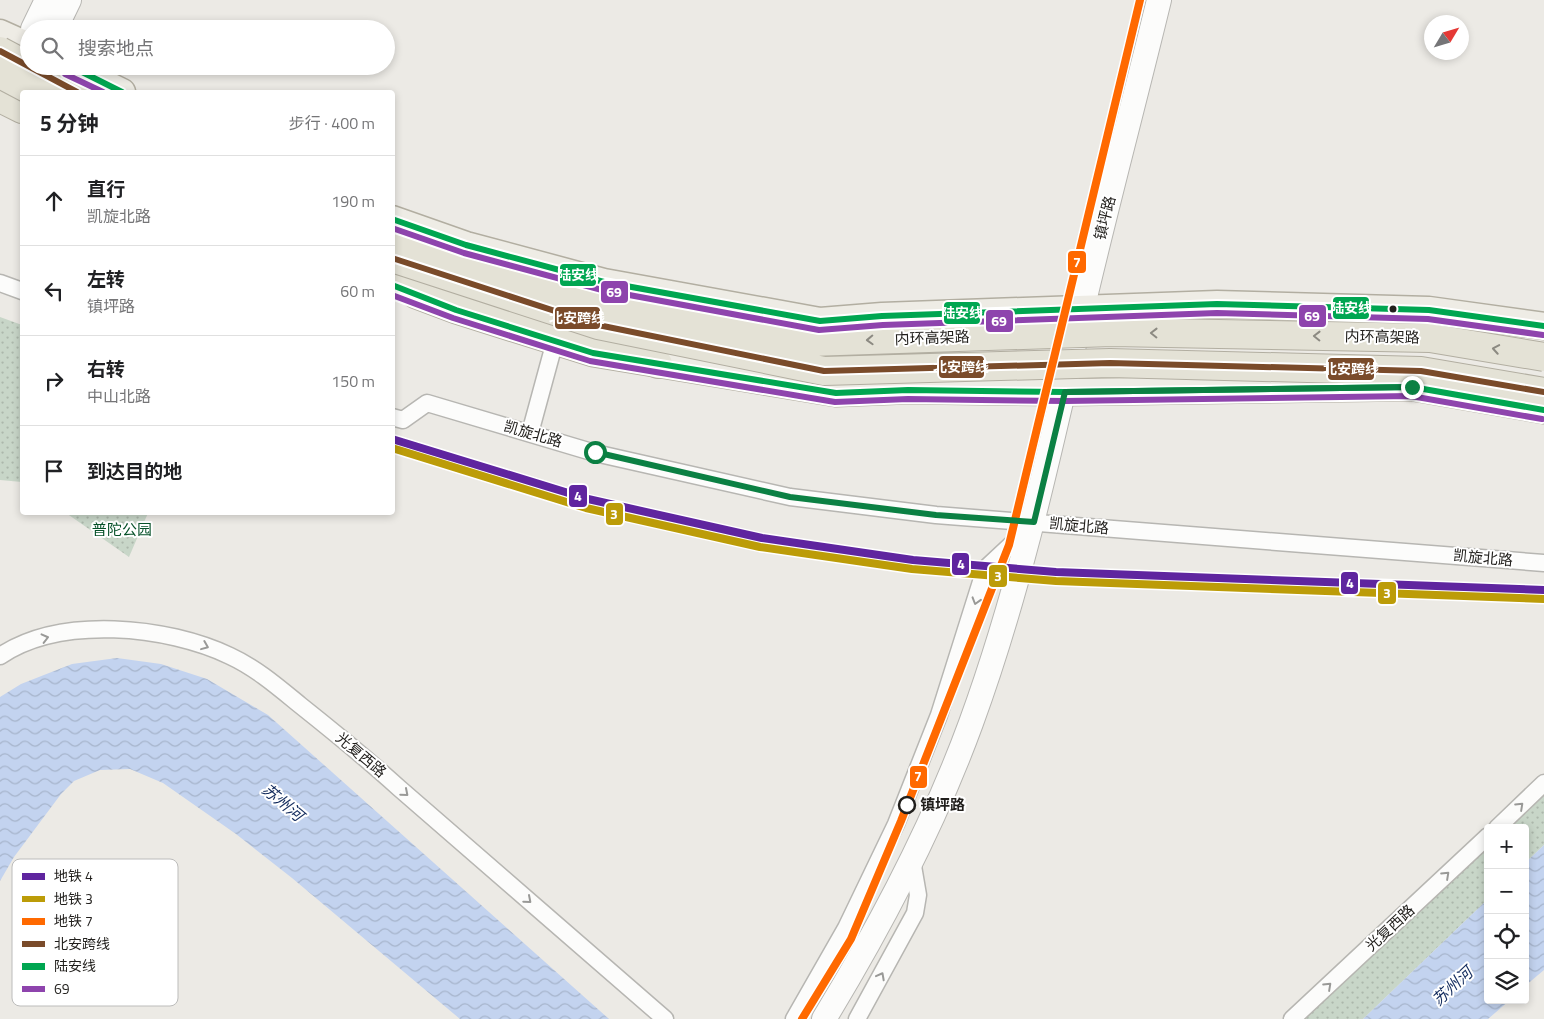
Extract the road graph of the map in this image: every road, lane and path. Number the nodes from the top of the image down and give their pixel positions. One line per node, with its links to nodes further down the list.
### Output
1 (47, 0): 4 (main road)
2 (69, 0): 5 (main road)
3 (1159, 0): 22 (main road, 镇坪路)
4 (37, 20)
5 (59, 20)
6 (0, 33): 7 (main road)
7 (20, 43)
8 (0, 74): 14 (highway, bridge)
9 (20, 75): 14 (main road)
10 (58, 75): 12 (highway, bridge)
11 (88, 75): 13 (main road)
12 (75, 90)
13 (118, 90)
14 (16, 98)
15 (395, 220): 22 (main road)
16 (395, 237): 25 (highway, 内环高架路, one-way to 16, bridge)
17 (395, 259): 28 (highway, 内环高架路, bridge)
18 (395, 277): 24 (highway)
19 (0, 283): 21 (street)
20 (395, 286): 24 (main road)
21 (20, 290)
22 (1082, 310): 23 (main road); 27 (main road, 镇坪路)
23 (1544, 326)
24 (554, 333): 26 (highway); 31 (street)
25 (1544, 357)
26 (658, 364): 27 (main road)
27 (1065, 392): 29 (main road); 32 (main road, 镇坪路)
28 (1544, 392)
29 (1544, 410)
30 (395, 418): 31 (street, 凯旋北路)
31 (530, 434): 32 (street, 凯旋北路)
32 (1034, 522): 33 (street, 凯旋北路); 38 (main road, 镇坪路); 40 (street, one-way to 40)
33 (1544, 563)
34 (0, 656): 39 (street, 光复西路, one-way to 39)
35 (1544, 783): 36 (street, one-way to 35)
36 (1501, 824)
37 (1484, 840): 43 (street, 光复西路, one-way to 37)
38 (912, 860): 41 (main road, 镇坪路); 42 (street, one-way to 38)
39 (665, 1019)
40 (794, 1019)
41 (824, 1019)
42 (857, 1019)
43 (1292, 1019)

